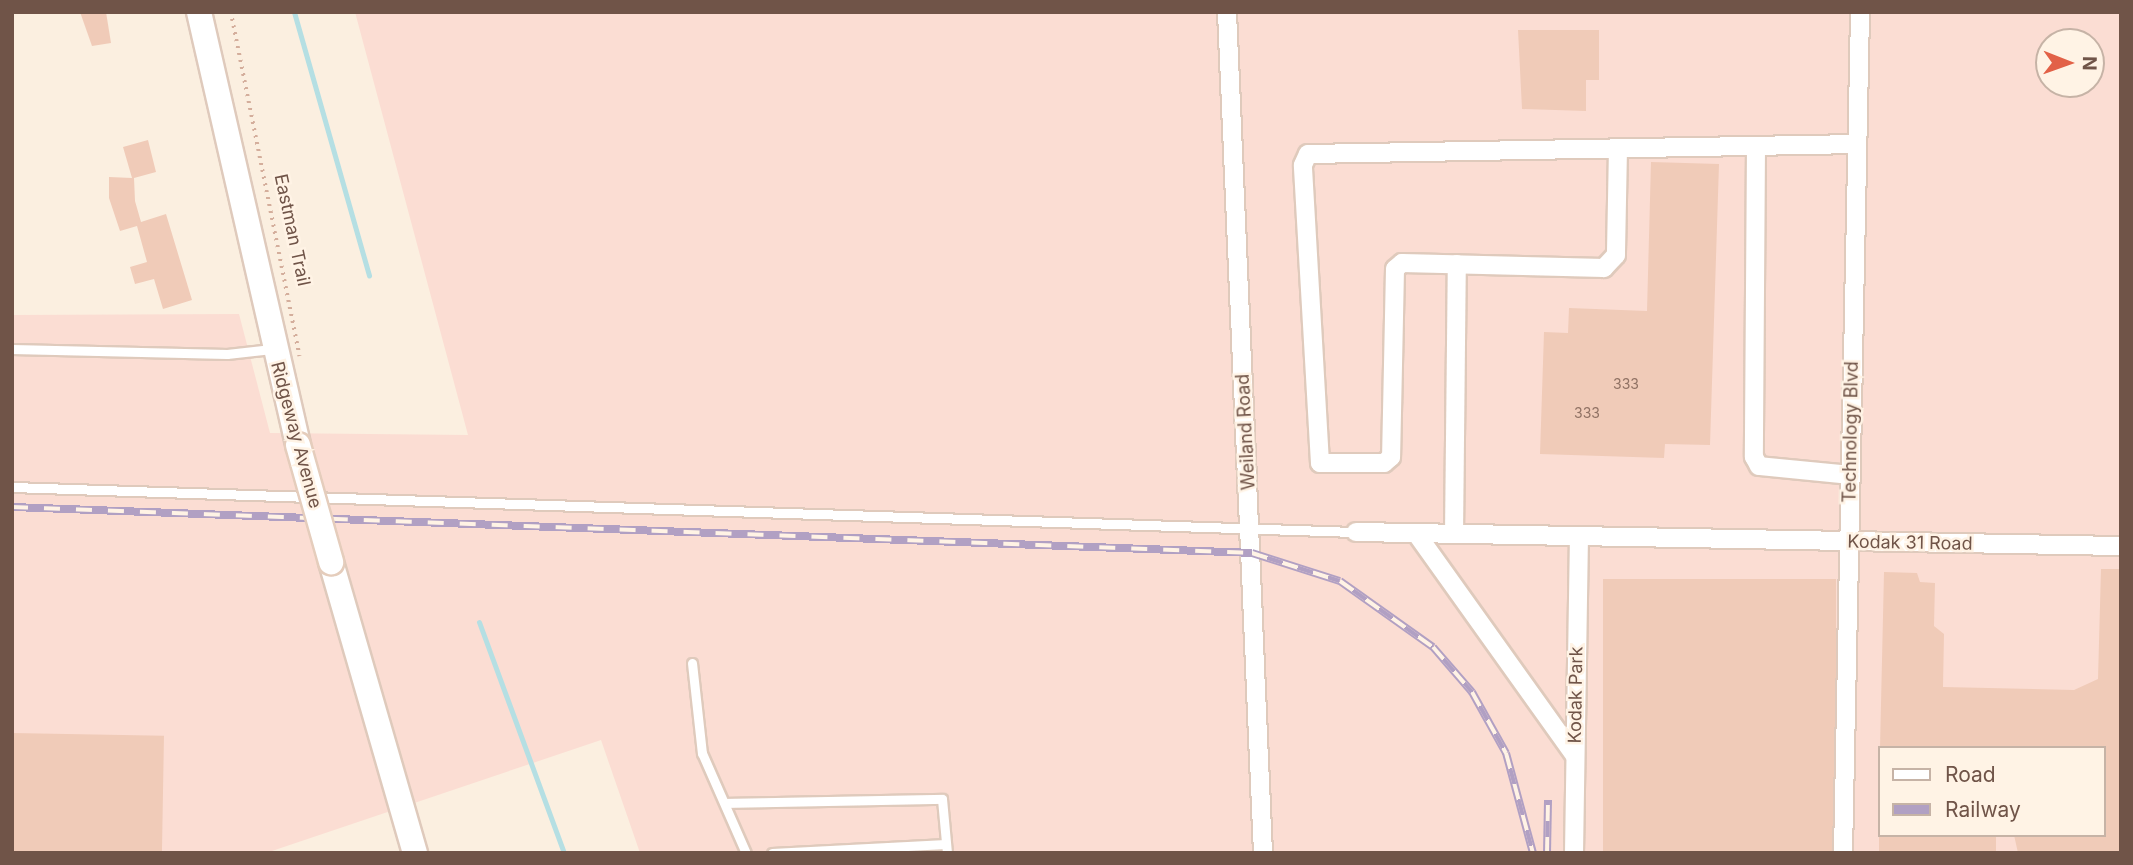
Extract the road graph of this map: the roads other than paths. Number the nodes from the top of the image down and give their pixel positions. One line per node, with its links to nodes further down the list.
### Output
1 (198, 12): 9 (main road, Ridgeway Avenue)
2 (1227, 12): 12 (street, Weiland Road)
3 (1860, 12): 4 (street, Technology Blvd)
4 (1857, 144): 5 (street); 10 (street, Technology Blvd)
5 (1756, 146): 6 (street); 10 (street)
6 (1618, 148): 7 (street); 7 (street)
7 (1457, 264): 15 (street)
8 (12, 349): 9 (lane)
9 (272, 349): 23 (main road, Ridgeway Avenue, bridge)
10 (1850, 475): 17 (street, Technology Blvd)
11 (12, 487): 12 (lane)
12 (1251, 528): 13 (lane); 26 (street, Weiland Road)
13 (1356, 532): 14 (street, Kodak 31 Road)
14 (1416, 533): 15 (street, Kodak 31 Road); 20 (street)
15 (1454, 534): 16 (street, Kodak 31 Road)
16 (1579, 537): 17 (street, Kodak 31 Road); 20 (street, Kodak Park)
17 (1849, 542): 18 (street, Kodak 31 Road); 28 (street, Technology Blvd)
18 (2121, 547)
19 (692, 663): 21 (lane)
20 (1575, 756): 27 (street, Kodak Park)
21 (727, 803): 22 (lane); 24 (lane)
22 (946, 848): 25 (lane)
23 (415, 853)
24 (746, 853)
25 (772, 853)
26 (1262, 853)
27 (1574, 853)
28 (1843, 853)

